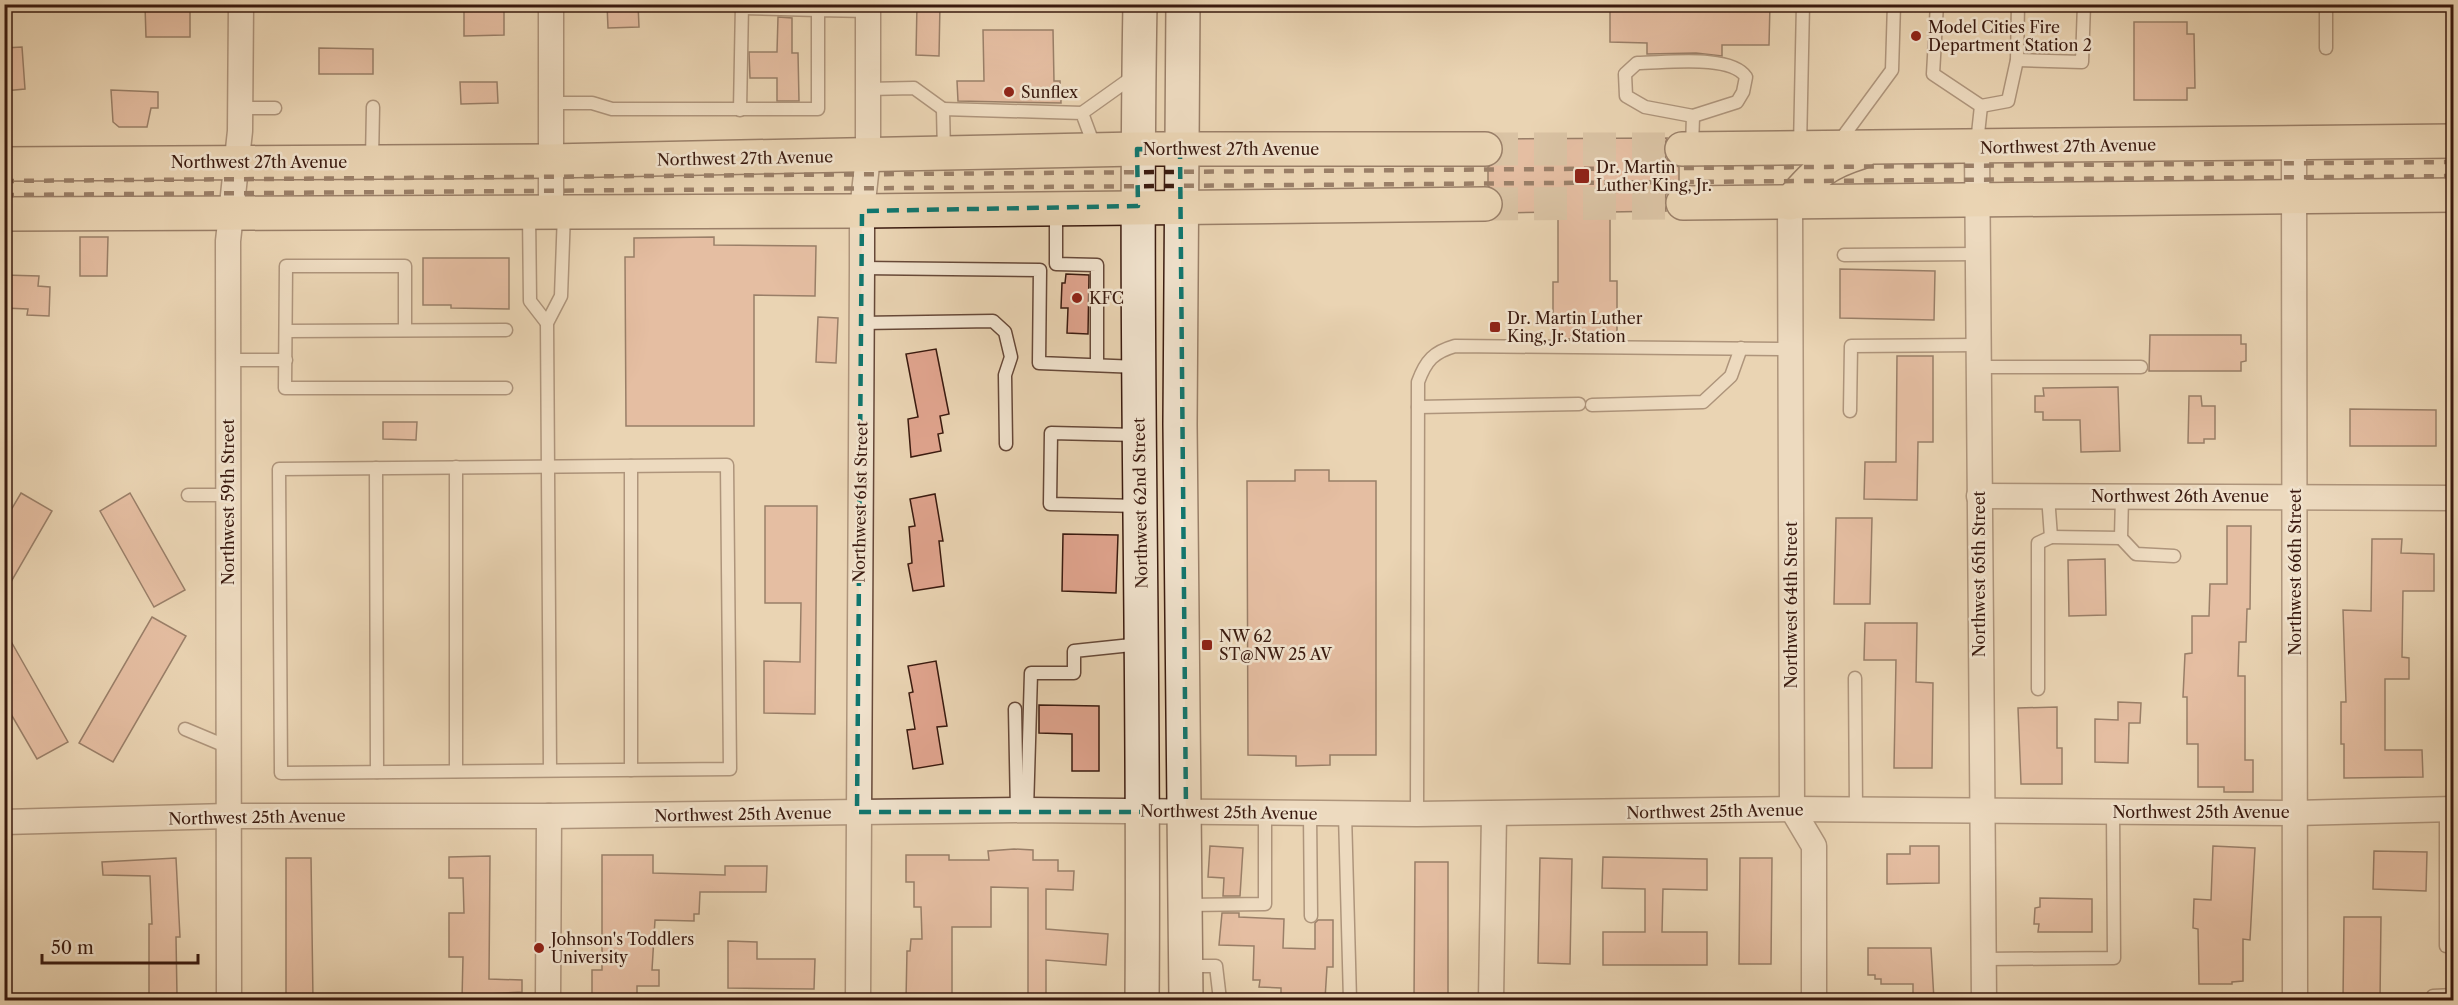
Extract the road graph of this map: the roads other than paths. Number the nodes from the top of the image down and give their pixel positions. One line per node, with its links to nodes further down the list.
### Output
1 (241, 4): 21 (street, Northwest 59th Street)
2 (551, 4): 18 (street)
3 (1140, 4): 16 (main road, Northwest 62nd Street)
4 (1183, 4): 37 (main road)
5 (1803, 4): 35 (lane)
6 (1894, 4): 30 (lane)
7 (1937, 4): 19 (lane)
8 (2018, 4): 15 (lane)
9 (2084, 4): 15 (lane)
10 (2326, 4): 14 (lane)
11 (742, 6): 13 (lane); 24 (lane)
12 (868, 8): 13 (lane); 17 (street, Northwest 61st Street)
13 (818, 10): 24 (lane)
14 (2326, 48)
15 (2017, 60): 19 (lane)
16 (1139, 73): 25 (lane); 29 (main road, Northwest 62nd Street)
17 (868, 88): 23 (lane); 39 (street, Northwest 61st Street)
18 (550, 103): 24 (lane); 41 (street)
19 (1981, 106): 32 (lane)
20 (374, 107): 40 (lane)
21 (240, 108): 22 (lane); 42 (street, Northwest 59th Street)
22 (275, 108)
23 (943, 109): 25 (lane); 38 (lane)
24 (740, 110)
25 (1082, 114): 36 (lane)
26 (1693, 116): 26 (lane); 34 (lane)
27 (2454, 141): 28 (main road, Northwest 27th Avenue)
28 (2294, 143): 32 (main road, Northwest 27th Avenue); 45 (street, Northwest 66th Street)
29 (1137, 148): 36 (main road, Northwest 27th Avenue); 37 (main road, Northwest 27th Avenue); 51 (main road, Northwest 62nd Street)
30 (1834, 148): 31 (main road, Northwest 27th Avenue); 35 (main road, Northwest 27th Avenue)
31 (1871, 148): 32 (main road, Northwest 27th Avenue); 48 (main road)
32 (1977, 148): 46 (street, Northwest 65th Street)
33 (1485, 149): 37 (main road, Northwest 27th Avenue)
34 (1687, 149): 35 (main road, Northwest 27th Avenue)
35 (1800, 149)
36 (1095, 150): 38 (main road, Northwest 27th Avenue)
37 (1180, 150): 50 (main road)
38 (944, 154): 39 (main road, Northwest 27th Avenue)
39 (868, 156): 41 (main road, Northwest 27th Avenue); 53 (street, Northwest 61st Street)
40 (372, 161): 41 (main road, Northwest 27th Avenue); 42 (main road, Northwest 27th Avenue)
41 (550, 161): 55 (street)
42 (237, 162): 43 (main road, Northwest 27th Avenue); 54 (street, Northwest 59th Street)
43 (4, 164)
44 (2454, 195): 45 (main road)
45 (2294, 196): 46 (main road); 89 (street, Northwest 66th Street)
46 (1978, 199): 48 (main road); 57 (street, Northwest 65th Street)
47 (1683, 203): 48 (main road)
48 (1791, 203): 68 (street, Northwest 64th Street)
49 (1485, 204): 50 (main road)
50 (1180, 205): 51 (main road); 113 (main road)
51 (1138, 206): 52 (main road); 73 (main road, Northwest 62nd Street)
52 (1056, 207): 53 (main road); 59 (lane)
53 (862, 211): 55 (main road); 60 (street, Northwest 61st Street)
54 (231, 212): 55 (main road); 56 (main road); 70 (street, Northwest 59th Street)
55 (548, 212): 62 (lane); 62 (lane)
56 (4, 214)
57 (1978, 254): 58 (lane); 69 (street, Northwest 65th Street)
58 (1844, 255)
59 (1056, 264): 61 (lane); 72 (lane)
60 (862, 268): 61 (lane); 63 (street, Northwest 61st Street)
61 (1040, 270): 72 (lane)
62 (547, 323): 80 (lane)
63 (861, 323): 79 (lane); 112 (street, Northwest 61st Street)
64 (405, 330): 65 (lane); 66 (lane); 66 (lane)
65 (506, 330)
66 (286, 331): 71 (lane)
67 (1740, 348): 68 (lane); 76 (lane); 76 (lane)
68 (1790, 349): 105 (street, Northwest 64th Street)
69 (1978, 356): 74 (lane); 77 (lane); 86 (street, Northwest 65th Street)
70 (228, 360): 71 (lane); 85 (street, Northwest 59th Street)
71 (286, 360): 75 (lane)
72 (1097, 365): 73 (lane)
73 (1138, 367): 78 (main road, Northwest 62nd Street)
74 (2141, 367)
75 (506, 388)
76 (1418, 406): 118 (lane)
77 (1850, 411)
78 (1138, 435): 91 (main road, Northwest 62nd Street); 91 (lane)
79 (1006, 444)
80 (550, 466): 81 (lane); 82 (lane); 101 (lane)
81 (631, 466): 102 (lane); 102 (lane)
82 (456, 467): 83 (lane); 103 (lane)
83 (376, 468): 104 (lane); 104 (lane)
84 (188, 495): 85 (lane)
85 (228, 495): 100 (street, Northwest 59th Street)
86 (1978, 496): 87 (street, Northwest 26th Avenue); 108 (street, Northwest 65th Street)
87 (2048, 496): 88 (street, Northwest 26th Avenue); 92 (lane)
88 (2122, 496): 89 (street, Northwest 26th Avenue); 93 (lane)
89 (2295, 496): 90 (street, Northwest 26th Avenue); 117 (street, Northwest 66th Street)
90 (2454, 498)
91 (1139, 506): 95 (main road, Northwest 62nd Street)
92 (2051, 537): 93 (lane); 97 (lane)
93 (2121, 538): 94 (lane)
94 (2174, 556)
95 (1142, 644): 109 (lane); 110 (main road, Northwest 62nd Street)
96 (1855, 678): 107 (lane)
97 (2038, 689)
98 (1015, 709): 109 (lane)
99 (185, 729): 100 (lane)
100 (228, 747): 120 (street, Northwest 59th Street)
101 (550, 770): 102 (lane); 103 (lane)
102 (631, 770)
103 (456, 771): 104 (lane)
104 (376, 772)
105 (1792, 809): 107 (street, Northwest 25th Avenue); 119 (street, Northwest 25th Avenue); 138 (street)
106 (2450, 809): 117 (street, Northwest 25th Avenue); 125 (lane)
107 (1856, 810): 108 (street, Northwest 25th Avenue)
108 (1981, 810): 111 (street, Northwest 25th Avenue); 126 (street, Northwest 65th Street)
109 (1022, 811): 110 (street, Northwest 25th Avenue); 112 (street, Northwest 25th Avenue)
110 (1144, 811): 113 (street, Northwest 25th Avenue); 133 (main road, Northwest 62nd Street)
111 (2113, 811): 117 (street, Northwest 25th Avenue); 126 (lane)
112 (857, 812): 121 (street, Northwest 25th Avenue); 132 (street, Northwest 61st Street)
113 (1186, 812): 114 (street, Northwest 25th Avenue); 123 (main road)
114 (1265, 813): 115 (street, Northwest 25th Avenue); 123 (lane)
115 (1310, 813): 116 (street, Northwest 25th Avenue); 124 (lane)
116 (1345, 813): 118 (street, Northwest 25th Avenue); 136 (lane)
117 (2295, 813): 140 (street, Northwest 66th Street)
118 (1417, 814): 119 (street, Northwest 25th Avenue)
119 (1494, 814): 137 (street)
120 (228, 816): 121 (street, Northwest 25th Avenue); 122 (street, Northwest 25th Avenue); 130 (street, Northwest 59th Street)
121 (549, 816): 131 (street)
122 (4, 822)
123 (1186, 904): 127 (main road)
124 (1311, 916)
125 (2446, 946)
126 (1983, 959): 139 (street, Northwest 65th Street)
127 (1186, 966): 134 (main road); 135 (lane)
128 (2454, 995): 129 (lane)
129 (2433, 996)
130 (229, 1000)
131 (548, 1000)
132 (858, 1000)
133 (1142, 1000)
134 (1186, 1000)
135 (1220, 1000)
136 (1350, 1000)
137 (1491, 1000)
138 (1814, 1000)
139 (1984, 1000)
140 (2295, 1000)

